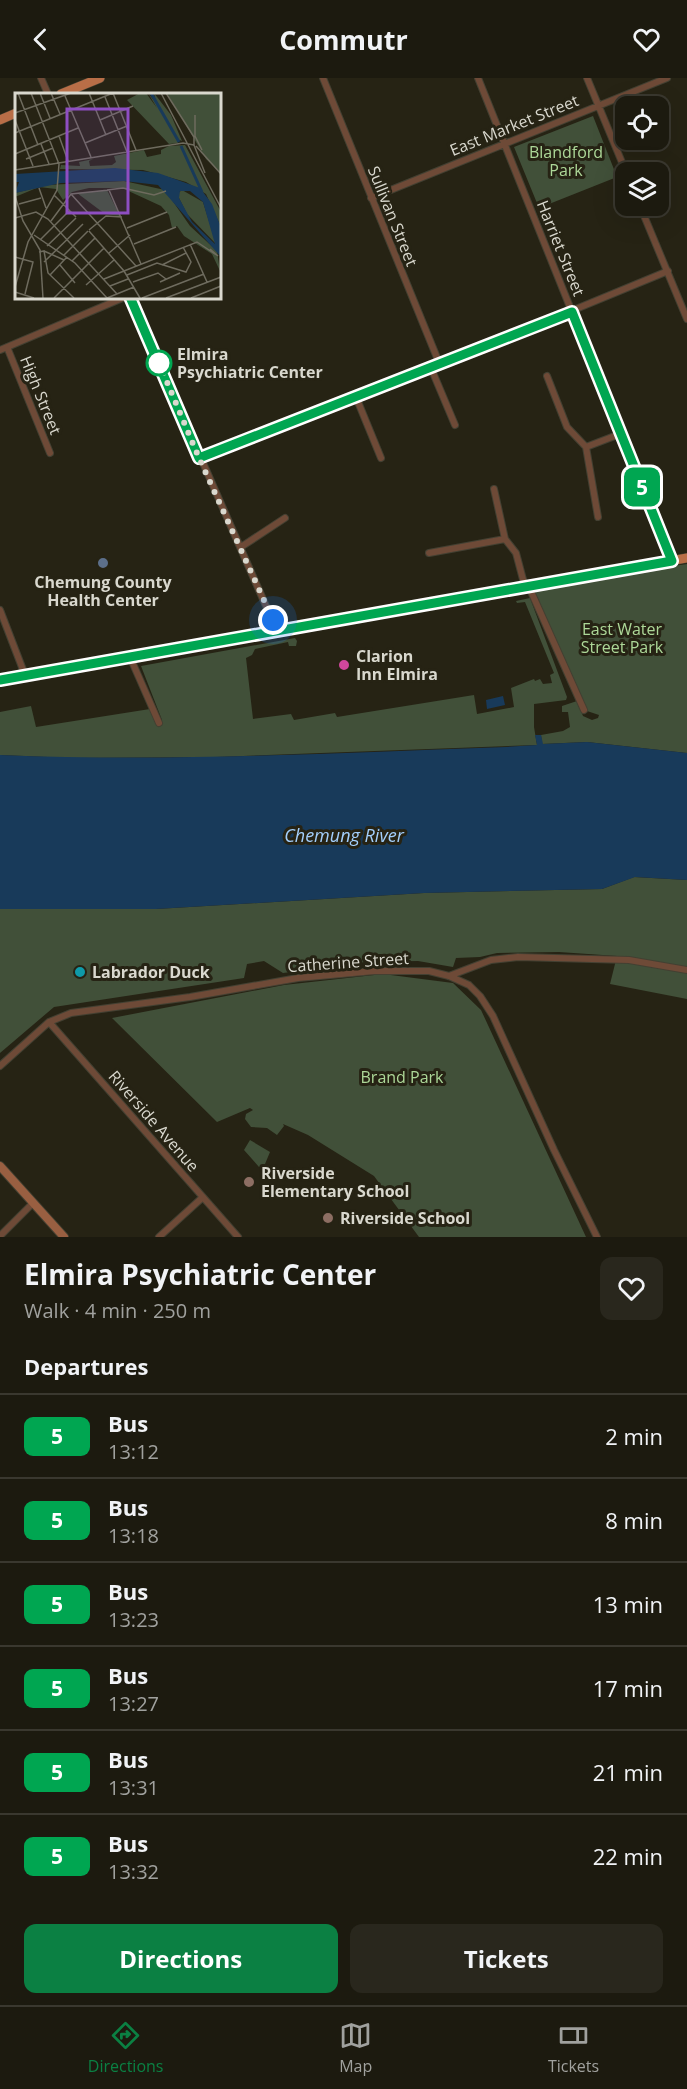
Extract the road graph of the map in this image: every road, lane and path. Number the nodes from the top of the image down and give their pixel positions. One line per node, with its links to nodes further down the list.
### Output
1 (41, 78): 7 (street)
2 (100, 78): 8 (main road)
3 (322, 78): 14 (street, Sullivan Street)
4 (478, 78): 12 (street, Harriet Street)
5 (587, 78): 9 (street)
6 (667, 78): 9 (street, East Market Street)
7 (48, 93)
8 (63, 93)
9 (598, 106): 12 (street, East Market Street); 13 (street)
10 (15, 113): 11 (main road)
11 (0, 120)
12 (505, 144): 14 (street, East Market Street); 19 (street, Harriet Street)
13 (622, 162)
14 (371, 198): 22 (street, Sullivan Street)
15 (644, 216): 16 (street)
16 (668, 271): 19 (street); 20 (street)
17 (123, 298): 21 (street)
18 (130, 298): 30 (street)
19 (572, 312): 22 (street); 27 (street, Harriet Street)
20 (687, 319)
21 (3, 349): 29 (street, High Street)
22 (440, 365): 23 (street)
23 (431, 368): 25 (street); 26 (street)
24 (547, 376): 28 (street)
25 (356, 397): 30 (street); 31 (street)
26 (455, 425)
27 (620, 434): 28 (street); 39 (street, Harriet Street)
28 (586, 447): 33 (street)
29 (50, 453)
30 (199, 458): 36 (street)
31 (381, 458)
32 (494, 489): 35 (street)
33 (598, 517)
34 (285, 518): 36 (street)
35 (505, 539): 37 (street); 40 (street)
36 (241, 547): 42 (street)
37 (429, 554)
38 (687, 558): 39 (main road)
39 (672, 561): 40 (main road)
40 (527, 587): 42 (main road); 46 (street)
41 (0, 610): 44 (street)
42 (277, 631): 43 (main road)
43 (130, 657): 44 (main road); 47 (street)
44 (25, 675): 45 (main road)
45 (0, 680)
46 (584, 710)
47 (159, 723)
48 (687, 969): 49 (street)
49 (449, 976): 50 (street, Catherine Street); 59 (street, Catherine Street)
50 (49, 1022): 51 (street, Catherine Street); 53 (street, Riverside Avenue)
51 (0, 1066)
52 (0, 1166): 54 (main road)
53 (203, 1197): 57 (street); 58 (street, Riverside Avenue)
54 (33, 1203): 55 (street); 56 (main road)
55 (0, 1236)
56 (64, 1237)
57 (159, 1237)
58 (238, 1237)
59 (597, 1237)

